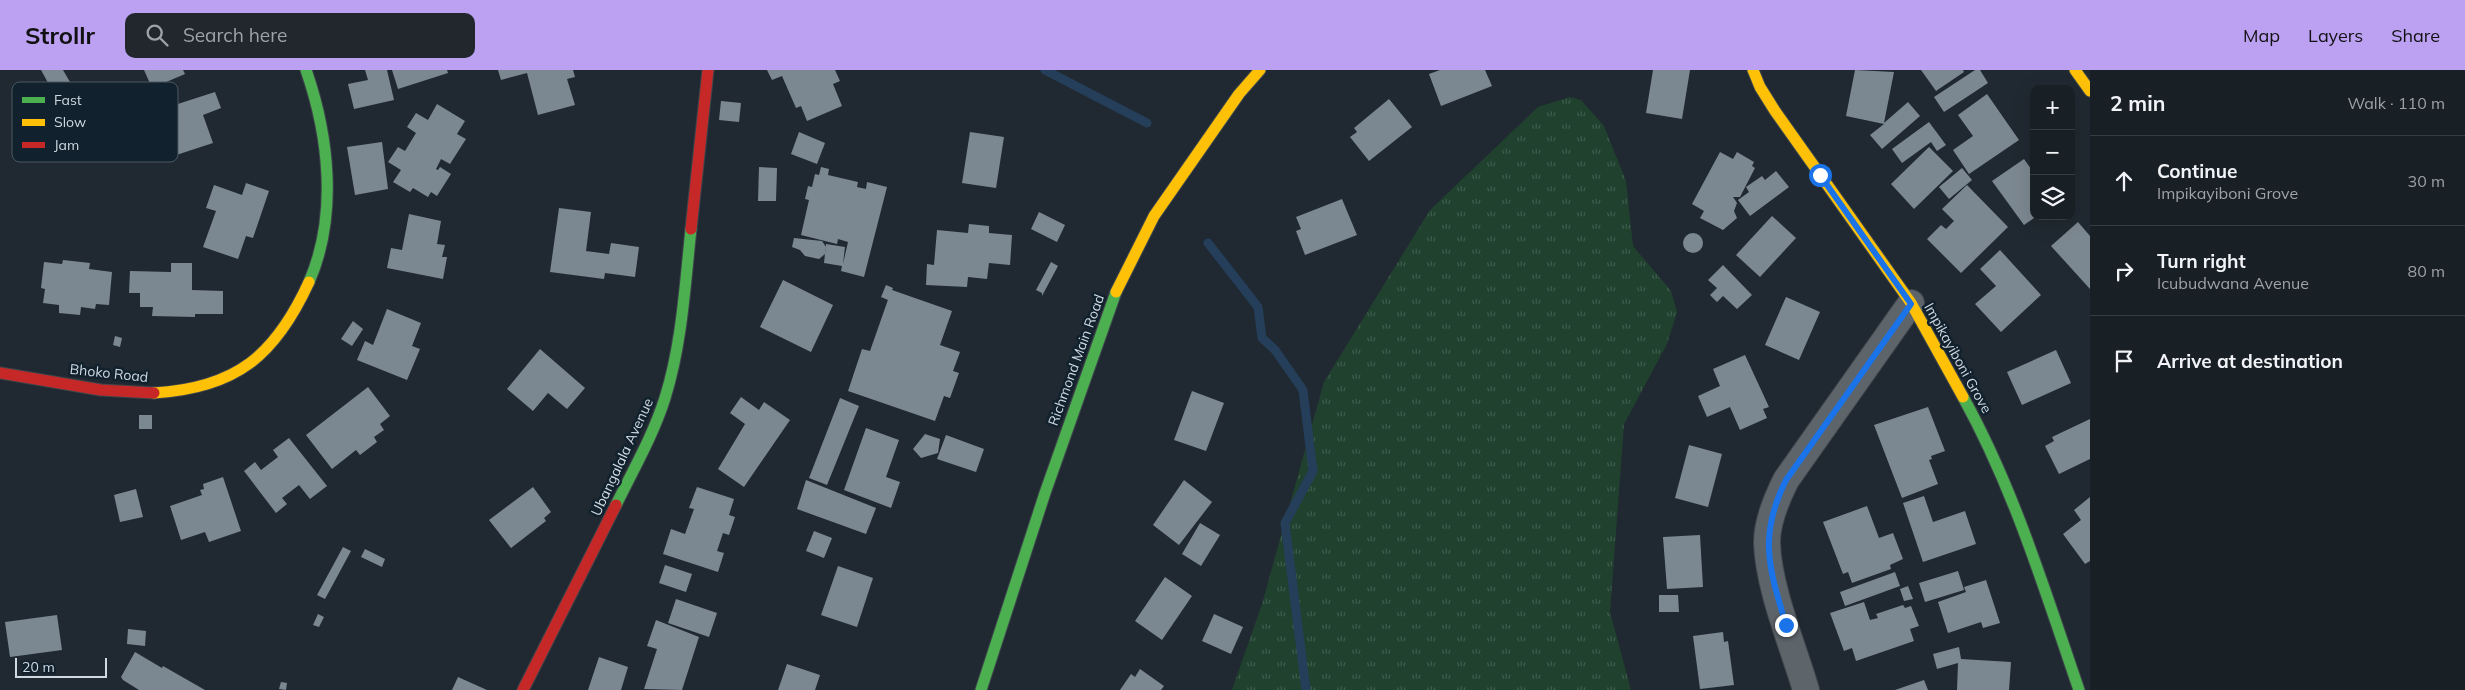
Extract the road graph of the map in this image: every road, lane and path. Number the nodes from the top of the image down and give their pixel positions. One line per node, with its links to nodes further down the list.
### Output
1 (306, 70): 8 (street, Bhoko Road)
2 (708, 70): 9 (street, Ubangalala Avenue)
3 (1260, 70): 10 (street, Richmond Main Road)
4 (1754, 70): 7 (street, Impikayiboni Grove)
5 (2074, 70): 6 (street)
6 (2090, 92)
7 (1911, 304): 11 (street); 12 (street, Impikayiboni Grove)
8 (0, 373)
9 (523, 690)
10 (981, 690)
11 (1806, 690)
12 (2079, 690)

